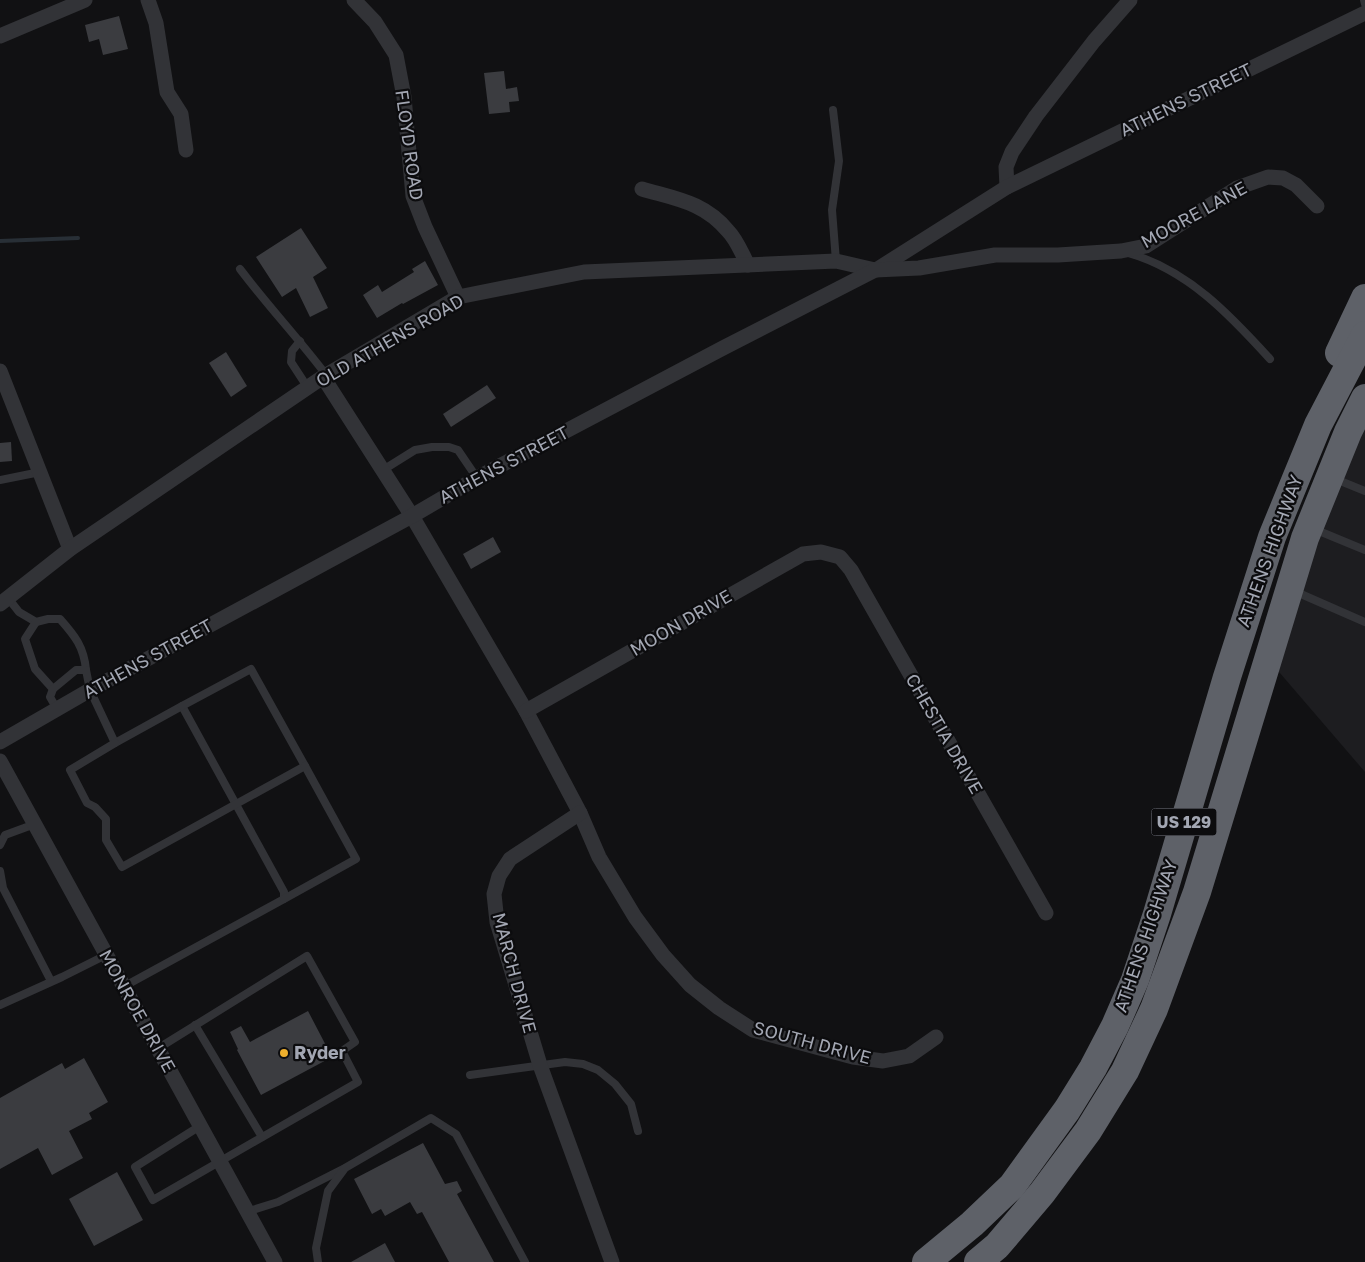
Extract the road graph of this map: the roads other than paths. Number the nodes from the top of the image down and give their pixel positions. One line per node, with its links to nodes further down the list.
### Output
1 (85, 0): 8 (street)
2 (148, 0): 10 (street)
3 (354, 0): 20 (street, FLOYD ROAD)
4 (1130, 0): 11 (street)
5 (1364, 0): 6 (lane)
6 (1365, 4)
7 (1365, 13): 11 (street, ATHENS STREET)
8 (0, 36)
9 (833, 110): 16 (lane)
10 (186, 150)
11 (1007, 187): 19 (street, ATHENS STREET)
12 (642, 189): 17 (street)
13 (1317, 206): 14 (street, MOORE LANE)
14 (1121, 251): 15 (street, MOORE LANE); 24 (lane)
15 (1029, 255): 19 (street, ATHENS STREET)
16 (836, 261): 17 (street, OLD ATHENS ROAD); 19 (street, OLD ATHENS ROAD)
17 (748, 265): 20 (street, OLD ATHENS ROAD)
18 (240, 269): 23 (lane)
19 (874, 270): 33 (street, ATHENS STREET)
20 (458, 297): 26 (street, OLD ATHENS ROAD)
21 (1365, 298): 32 (highway)
22 (1365, 335): 32 (highway, ATHENS HIGHWAY / US 129)
23 (300, 341): 26 (lane); 27 (lane)
24 (1270, 359)
25 (0, 372): 30 (street)
26 (325, 376): 27 (street, OLD ATHENS ROAD); 29 (street)
27 (308, 388): 38 (street, OLD ATHENS ROAD)
28 (1365, 398): 31 (highway, ATHENS HIGHWAY / US 129)
29 (382, 470): 33 (lane); 36 (street)
30 (40, 472): 34 (lane); 38 (street)
31 (1329, 476): 35 (lane); 37 (highway, ATHENS HIGHWAY / US 129)
32 (1296, 477): 81 (highway, ATHENS HIGHWAY / US 129)
33 (477, 478): 36 (street, ATHENS STREET)
34 (0, 480)
35 (1365, 491)
36 (412, 516): 47 (street, ATHENS STREET); 50 (street)
37 (1310, 527): 39 (lane); 41 (highway, ATHENS HIGHWAY / US 129)
38 (70, 549): 42 (street, OLD ATHENS ROAD)
39 (1365, 550)
40 (840, 557): 50 (street, MOON DRIVE); 61 (street, CHESTIA DRIVE)
41 (1290, 589): 44 (lane); 82 (highway, ATHENS HIGHWAY / US 129)
42 (4, 601): 43 (lane)
43 (36, 622): 45 (lane); 46 (lane)
44 (1365, 622)
45 (86, 670): 46 (lane); 47 (lane)
46 (53, 689): 49 (lane)
47 (90, 690): 49 (street, ATHENS STREET); 52 (lane)
48 (182, 706): 52 (lane); 54 (lane); 55 (lane)
49 (57, 709): 51 (street, ATHENS STREET)
50 (526, 711): 56 (street)
51 (0, 742)
52 (116, 743): 55 (lane)
53 (0, 761): 57 (street, MONROE DRIVE)
54 (305, 766): 55 (lane); 60 (lane)
55 (236, 803): 60 (lane)
56 (580, 813): 67 (street, SOUTH DRIVE); 69 (street, MARCH DRIVE)
57 (35, 824): 58 (lane); 62 (street, MONROE DRIVE)
58 (0, 845)
59 (0, 871): 63 (lane)
60 (284, 899): 64 (lane)
61 (1046, 913)
62 (106, 954): 63 (lane); 64 (street, MONROE DRIVE)
63 (51, 982): 65 (lane)
64 (123, 987): 68 (street, MONROE DRIVE)
65 (0, 1005)
66 (195, 1025): 68 (lane); 73 (lane); 73 (lane)
67 (936, 1037)
68 (157, 1049): 71 (street, MONROE DRIVE)
69 (540, 1065): 70 (lane); 72 (lane); 80 (street, MARCH DRIVE)
70 (470, 1075)
71 (200, 1126): 74 (street, MONROE DRIVE); 74 (lane)
72 (638, 1131)
73 (262, 1137): 74 (lane)
74 (220, 1162): 76 (street, MONROE DRIVE)
75 (345, 1168): 76 (lane); 78 (lane); 79 (lane)
76 (246, 1212): 77 (street, MONROE DRIVE)
77 (274, 1262)
78 (318, 1262)
79 (525, 1262)
80 (612, 1262)
81 (926, 1262)
82 (978, 1262)

